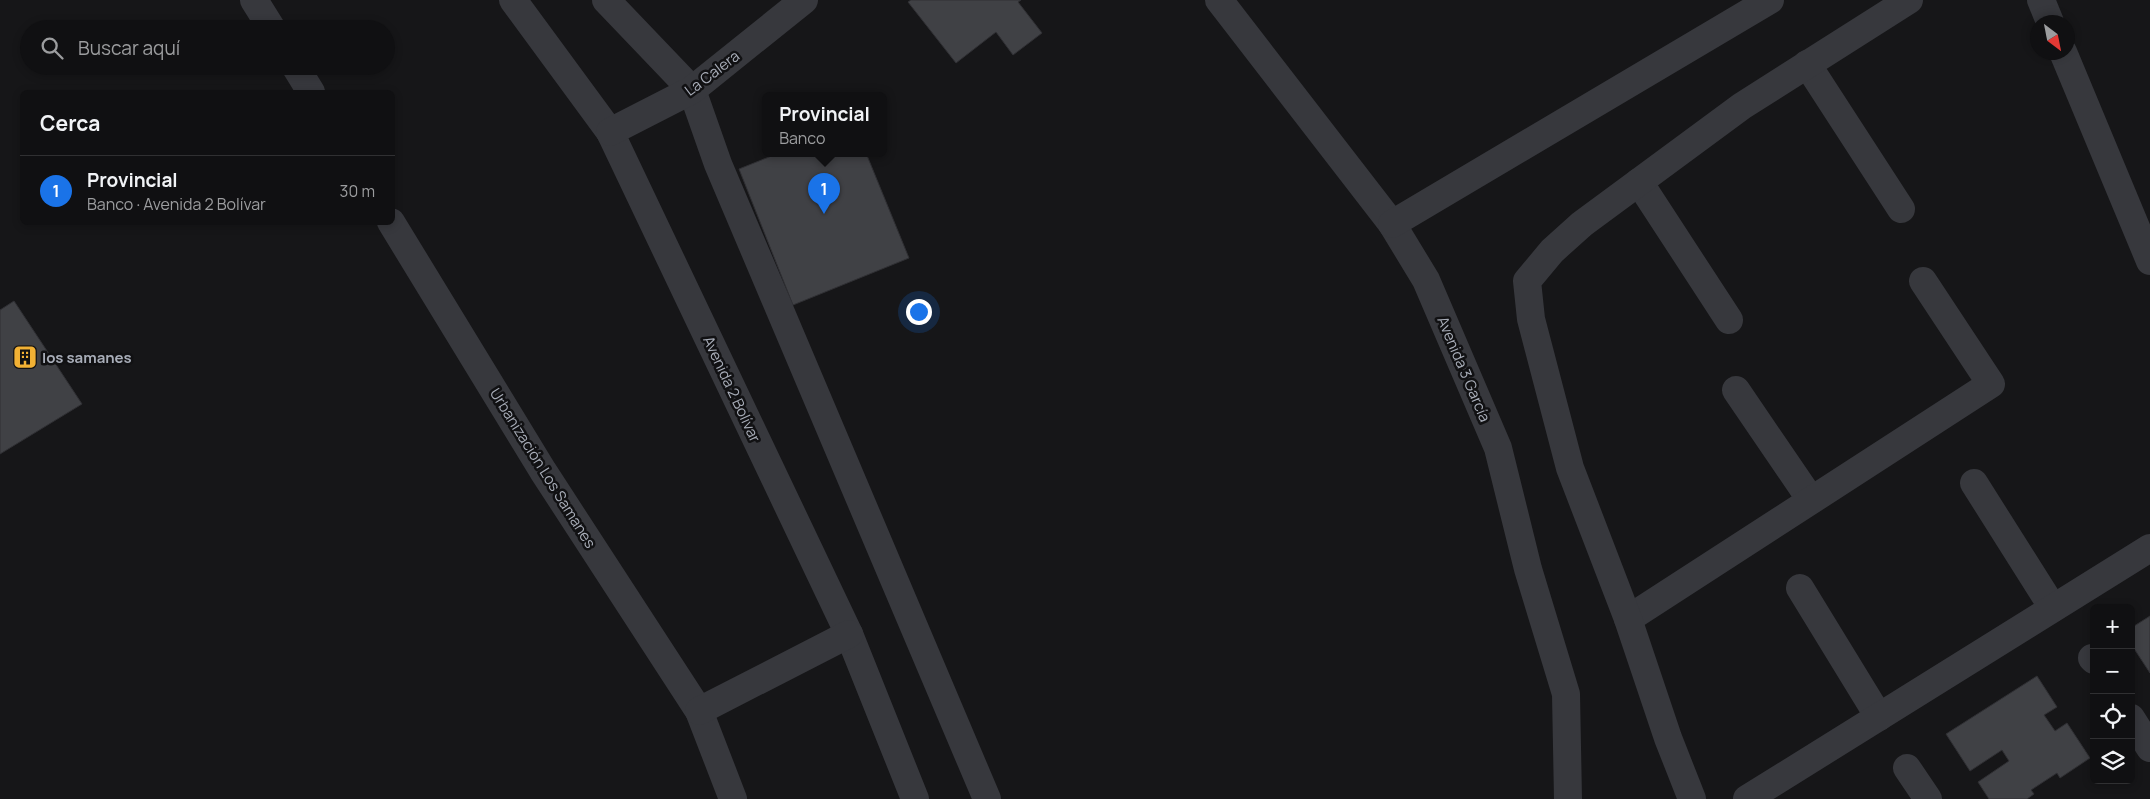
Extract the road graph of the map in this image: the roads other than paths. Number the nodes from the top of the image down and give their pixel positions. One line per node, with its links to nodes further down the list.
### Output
1 (254, 0): 10 (street)
2 (513, 0): 16 (street, Avenida 2 Bolívar)
3 (606, 0): 15 (street)
4 (804, 0): 15 (street, La Calera)
5 (1219, 0): 19 (street, Avenida 3 García)
6 (1770, 0): 19 (street)
7 (1910, 0): 12 (street)
8 (2041, 0): 9 (street)
9 (2047, 15)
10 (266, 20)
11 (2066, 60): 21 (street)
12 (1808, 64): 17 (street); 18 (street)
13 (301, 75): 14 (street)
14 (310, 90)
15 (692, 90): 16 (street, La Calera); 39 (street)
16 (610, 132): 31 (street, Avenida 2 Bolívar)
17 (1639, 182): 23 (street); 30 (street)
18 (1901, 209)
19 (1392, 224): 40 (street, Avenida 3 García)
20 (393, 225): 32 (street, Urbanización Los Samanes)
21 (2150, 261)
22 (1923, 281): 26 (street)
23 (1729, 320)
24 (1736, 390): 26 (street)
25 (1974, 483): 29 (street)
26 (1811, 500): 30 (street)
27 (2150, 548): 29 (street)
28 (1800, 588): 33 (street)
29 (2053, 608): 33 (street)
30 (1628, 619): 41 (street)
31 (849, 634): 32 (street); 38 (street, Avenida 2 Bolívar)
32 (699, 711): 37 (street, Urbanización Los Samanes)
33 (1879, 716): 42 (street)
34 (2135, 724): 35 (street)
35 (2150, 748)
36 (1907, 768): 43 (street)
37 (733, 799)
38 (915, 799)
39 (987, 799)
40 (1568, 799)
41 (1692, 799)
42 (1747, 799)
43 (1928, 799)

